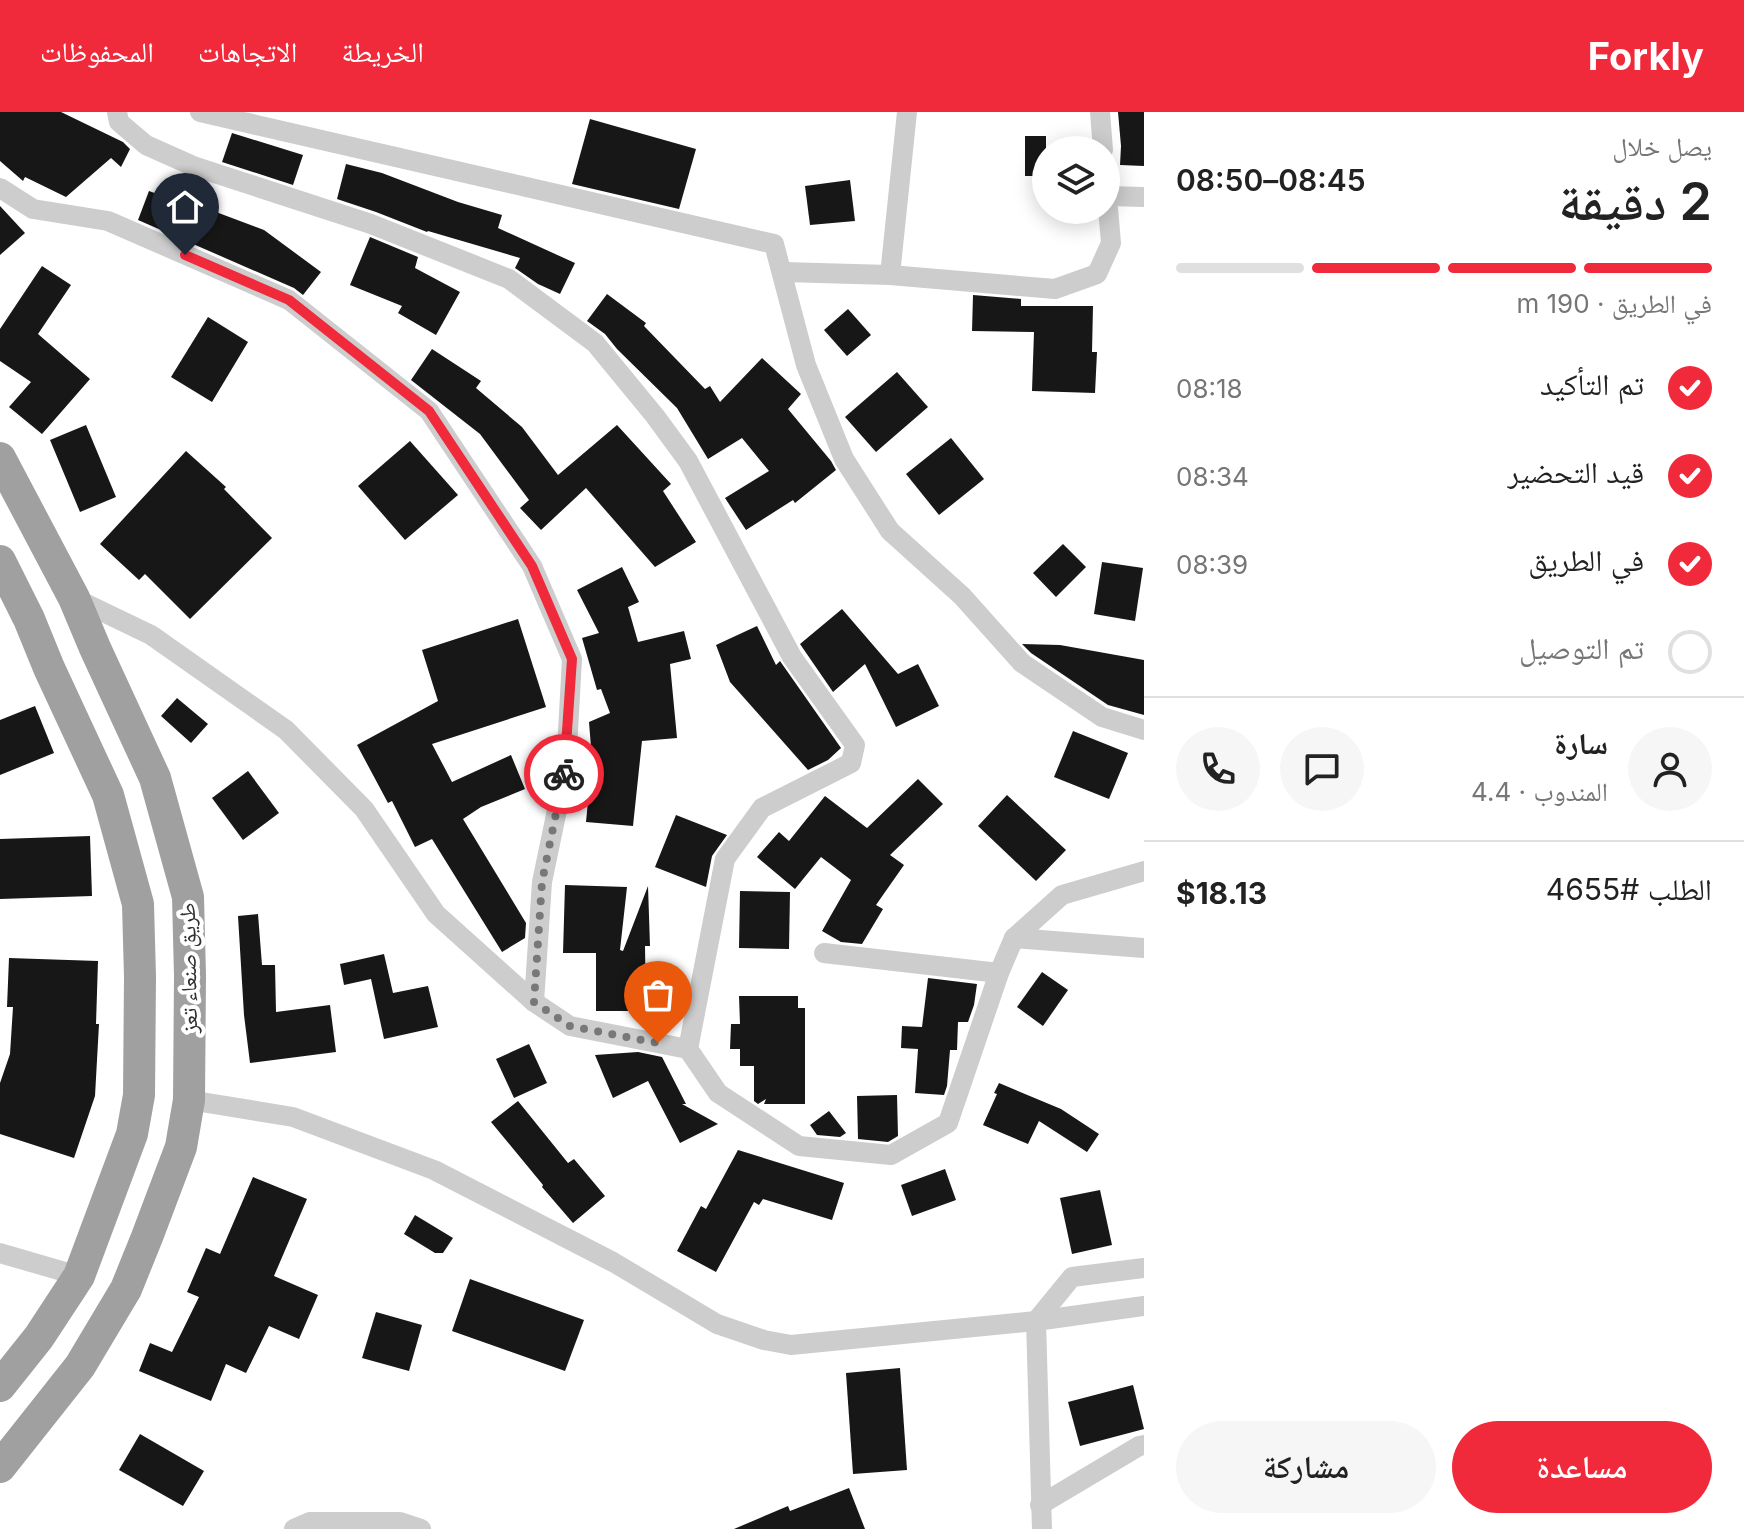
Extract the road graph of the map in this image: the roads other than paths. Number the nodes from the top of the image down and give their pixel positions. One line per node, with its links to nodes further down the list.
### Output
1 (117, 112): 25 (street)
2 (200, 112): 5 (street)
3 (907, 112): 12 (street)
4 (1100, 112): 6 (street)
5 (225, 114): 11 (street)
6 (1102, 136)
7 (0, 188): 24 (street)
8 (1120, 196): 9 (street)
9 (1144, 197)
10 (1109, 224): 12 (street)
11 (783, 272): 12 (street); 18 (street)
12 (890, 275)
13 (0, 458): 15 (highway, طريق صنعاء تعز)
14 (0, 561): 17 (highway)
15 (74, 598): 16 (highway, طريق صنعاء تعز); 24 (street)
16 (95, 648): 17 (highway); 26 (highway, طريق صنعاء تعز)
17 (49, 668): 29 (highway)
18 (1144, 730)
19 (1144, 871): 20 (street)
20 (1014, 938): 21 (street); 23 (street)
21 (1144, 948)
22 (824, 953): 23 (street)
23 (999, 973): 25 (street)
24 (534, 1002): 25 (street)
25 (688, 1049)
26 (189, 1100): 31 (street); 34 (highway, طريق صنعاء تعز)
27 (0, 1253): 29 (street)
28 (1144, 1268): 31 (street)
29 (79, 1276): 32 (highway)
30 (1144, 1306): 31 (street)
31 (1036, 1321): 35 (street)
32 (0, 1386)
33 (1144, 1445): 35 (street)
34 (0, 1467)
35 (1040, 1505): 38 (street)
36 (294, 1529): 37 (street)
37 (421, 1529)
38 (1042, 1529)

